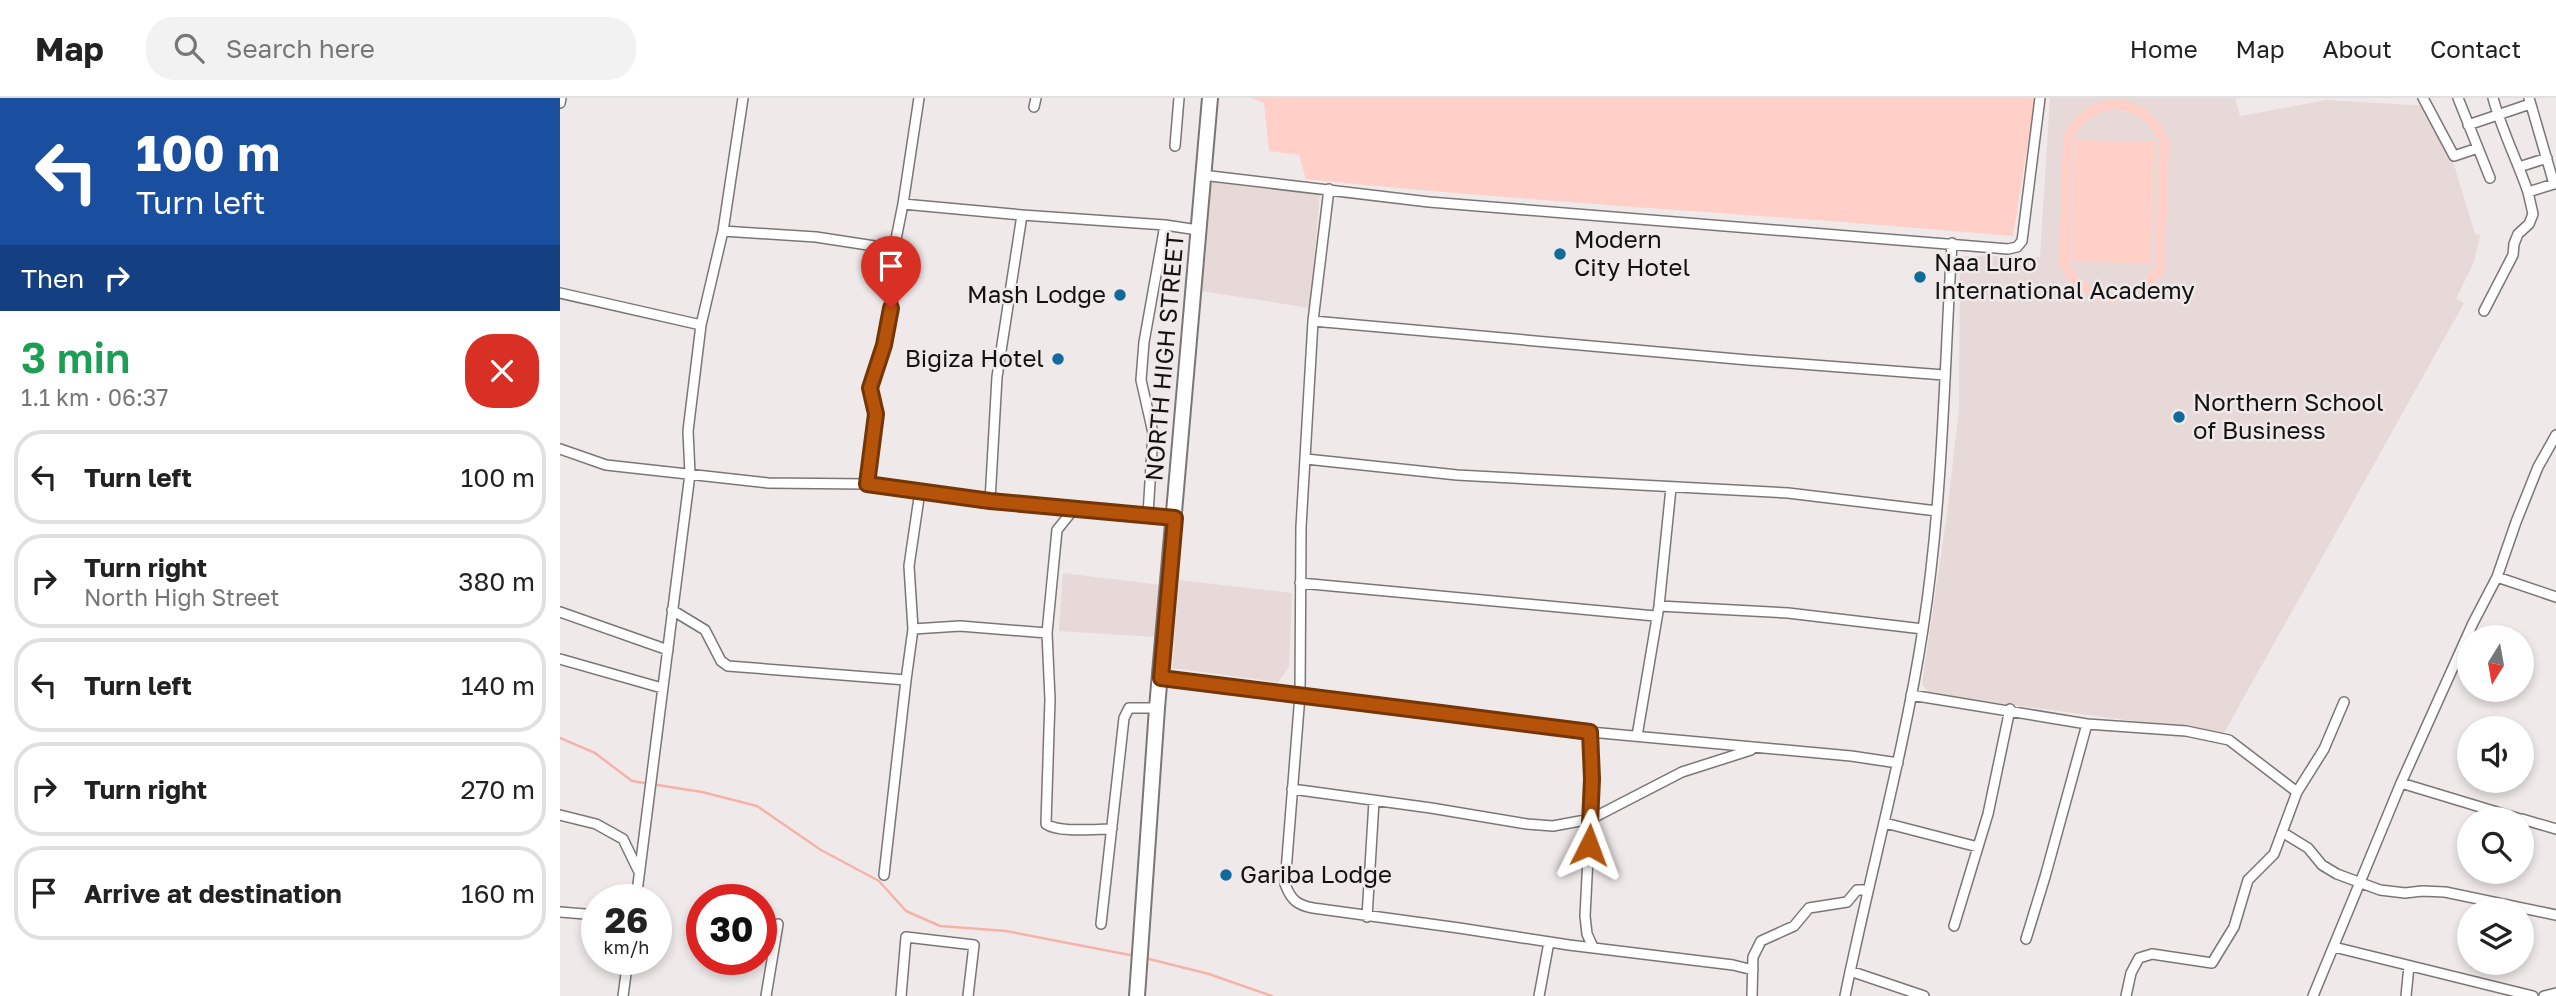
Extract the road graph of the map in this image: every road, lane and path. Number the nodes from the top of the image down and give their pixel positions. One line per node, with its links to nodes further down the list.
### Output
1 (561, 98): 11 (street)
2 (743, 98): 26 (street)
3 (919, 98): 22 (street)
4 (1179, 98): 14 (street)
5 (1210, 98): 18 (highway, NORTH HIGH STREET)
6 (2040, 98): 27 (street)
7 (2423, 98): 15 (street)
8 (2458, 98): 13 (street)
9 (2493, 98): 12 (street)
10 (2529, 101): 12 (street); 16 (street)
11 (560, 103)
12 (2498, 115): 13 (street); 17 (street)
13 (2468, 125): 15 (street)
14 (1175, 146)
15 (2478, 148): 19 (street)
16 (2547, 158): 17 (street); 21 (street)
17 (2519, 167): 21 (street)
18 (1202, 175): 20 (street); 25 (highway, NORTH HIGH STREET)
19 (2490, 178)
20 (1329, 189): 27 (street); 31 (street)
21 (2528, 192): 30 (street)
22 (903, 204): 23 (street); 28 (street)
23 (1021, 215): 24 (street); 41 (street)
24 (1165, 225): 25 (street); 44 (street)
25 (1198, 230): 45 (highway, NORTH HIGH STREET)
26 (723, 231): 28 (street); 32 (street)
27 (1952, 243): 33 (street)
28 (894, 249): 38 (street)
29 (560, 293): 32 (street)
30 (2484, 311)
31 (1313, 321): 33 (street); 36 (street)
32 (702, 325): 37 (street)
33 (1944, 375): 43 (street)
34 (2556, 435): 46 (street)
35 (560, 449): 37 (street)
36 (1306, 459): 39 (street); 47 (street)
37 (690, 474): 38 (street); 50 (street)
38 (867, 484): 40 (street)
39 (1671, 488): 43 (street); 49 (street)
40 (920, 491): 41 (street); 53 (street)
41 (990, 501): 42 (street)
42 (1074, 509): 44 (street); 55 (street)
43 (1937, 511): 54 (street)
44 (1148, 515): 45 (street)
45 (1175, 518): 58 (highway, NORTH HIGH STREET)
46 (2497, 578): 48 (street); 71 (street)
47 (1300, 583): 52 (street); 61 (street)
48 (2556, 597)
49 (1659, 606): 52 (street); 54 (street)
50 (672, 610): 56 (street); 59 (street)
51 (560, 612): 56 (street)
52 (1655, 616): 68 (street)
53 (913, 629): 55 (street); 59 (street)
54 (1923, 629): 62 (street)
55 (1047, 633): 81 (street)
56 (668, 650): 60 (street)
57 (560, 659): 60 (street)
58 (1161, 678): 61 (street); 64 (highway, NORTH HIGH STREET)
59 (906, 680): 85 (street)
60 (662, 688): 84 (street)
61 (1300, 695): 67 (street); 72 (street)
62 (1911, 695): 65 (street); 70 (street)
63 (2344, 702): 73 (street)
64 (1157, 708): 81 (street); 109 (highway, NORTH HIGH STREET)
65 (2010, 709): 66 (street); 83 (street)
66 (2087, 724): 73 (street); 96 (street)
67 (1590, 732): 68 (street); 77 (street)
68 (1637, 736): 69 (street)
69 (1756, 748): 70 (street); 77 (street)
70 (1898, 763): 79 (street)
71 (2401, 783): 75 (street); 86 (street)
72 (1292, 789): 74 (street); 92 (street)
73 (2297, 792): 82 (street)
74 (1374, 801): 77 (street); 92 (street)
75 (2481, 807)
76 (560, 815): 84 (street)
77 (1591, 819): 98 (street)
78 (2534, 822): 80 (street)
79 (1885, 823): 83 (street); 88 (street)
80 (2556, 828)
81 (1112, 829): 94 (street)
82 (2283, 832): 86 (street); 114 (street)
83 (1978, 847): 95 (street)
84 (639, 872): 87 (street)
85 (884, 875)
86 (2361, 883): 91 (street); 99 (street)
87 (638, 884)
88 (1868, 890): 101 (street); 102 (street)
89 (560, 912): 90 (street)
90 (581, 914)
91 (2556, 915)
92 (1367, 917): 97 (street)
93 (778, 924): 106 (street)
94 (1101, 924)
95 (1954, 926)
96 (2026, 939)
97 (1549, 942): 98 (street); 110 (street)
98 (1593, 947): 101 (street)
99 (2334, 947): 100 (street); 115 (street)
100 (2409, 967): 116 (street); 117 (street)
101 (1753, 970): 111 (street)
102 (1850, 971): 112 (street); 113 (street)
103 (626, 975): 105 (street)
104 (2556, 993): 118 (street)
105 (623, 996)
106 (766, 996)
107 (901, 996): 108 (street)
108 (968, 996)
109 (1137, 996)
110 (1539, 996)
111 (1752, 996)
112 (1845, 996)
113 (1924, 996)
114 (2126, 996)
115 (2313, 996)
116 (2406, 996)
117 (2533, 996)
118 (2544, 996)

